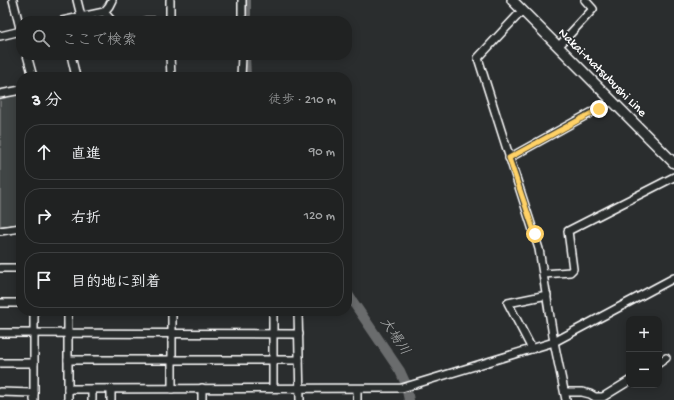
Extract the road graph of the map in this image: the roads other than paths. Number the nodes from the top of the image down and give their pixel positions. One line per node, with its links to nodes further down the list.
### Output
1 (14, 0): 10 (street)
2 (77, 0): 11 (street)
3 (112, 0): 8 (street)
4 (170, 0): 13 (street)
5 (242, 0): 14 (street)
6 (512, 0): 9 (main road, Nakai-Matsubushi Line)
7 (585, 0): 17 (street)
8 (104, 12): 11 (street); 12 (street)
9 (524, 12): 17 (main road, Nakai-Matsubushi Line); 29 (street)
10 (18, 16)
11 (81, 16)
12 (108, 16)
13 (170, 16)
14 (242, 16)
15 (16, 32): 16 (street)
16 (0, 36)
17 (558, 47): 28 (main road, Nakai-Matsubushi Line)
18 (28, 60): 22 (street)
19 (72, 60): 23 (street)
20 (170, 60): 24 (street)
21 (242, 60): 25 (street)
22 (32, 72)
23 (75, 72)
24 (171, 72)
25 (241, 72)
26 (16, 91): 27 (street)
27 (0, 94)
28 (612, 101): 29 (street); 30 (main road, Nakai-Matsubushi Line)
29 (509, 158): 36 (street)
30 (674, 164)
31 (674, 177): 36 (street)
32 (16, 229): 33 (street)
33 (0, 231)
34 (0, 268): 35 (street)
35 (16, 268)
36 (544, 274): 38 (street)
37 (674, 278): 52 (street)
38 (548, 295): 52 (street); 53 (street)
39 (0, 303): 40 (street)
40 (16, 303)
41 (34, 316): 47 (street)
42 (68, 316): 48 (street)
43 (172, 316): 49 (street)
44 (273, 316): 50 (street)
45 (298, 316): 51 (street)
46 (0, 333): 47 (street)
47 (34, 333): 48 (street); 61 (street)
48 (68, 333): 49 (street); 55 (street)
49 (172, 334): 50 (street); 56 (street)
50 (272, 334): 51 (street); 57 (street)
51 (299, 334): 58 (street)
52 (554, 342): 53 (street); 72 (street)
53 (532, 349): 70 (street)
54 (666, 358): 59 (street)
55 (68, 360): 56 (street); 66 (street)
56 (172, 360): 57 (street); 69 (street)
57 (273, 360): 58 (street); 64 (street)
58 (299, 360): 65 (street)
59 (662, 360)
60 (0, 363): 61 (street)
61 (34, 363): 73 (street)
62 (626, 383): 72 (street)
63 (202, 388): 64 (street); 69 (street); 77 (street)
64 (273, 388): 65 (street)
65 (300, 388): 70 (street); 78 (street)
66 (68, 389): 67 (street); 74 (street)
67 (92, 389): 68 (street); 75 (street)
68 (112, 389): 69 (street); 76 (street)
69 (172, 389)
70 (357, 389): 79 (street)
71 (0, 392): 73 (street)
72 (565, 392): 80 (street)
73 (34, 396)
74 (68, 400)
75 (92, 400)
76 (111, 400)
77 (202, 400)
78 (300, 400)
79 (357, 400)
80 (566, 400)

